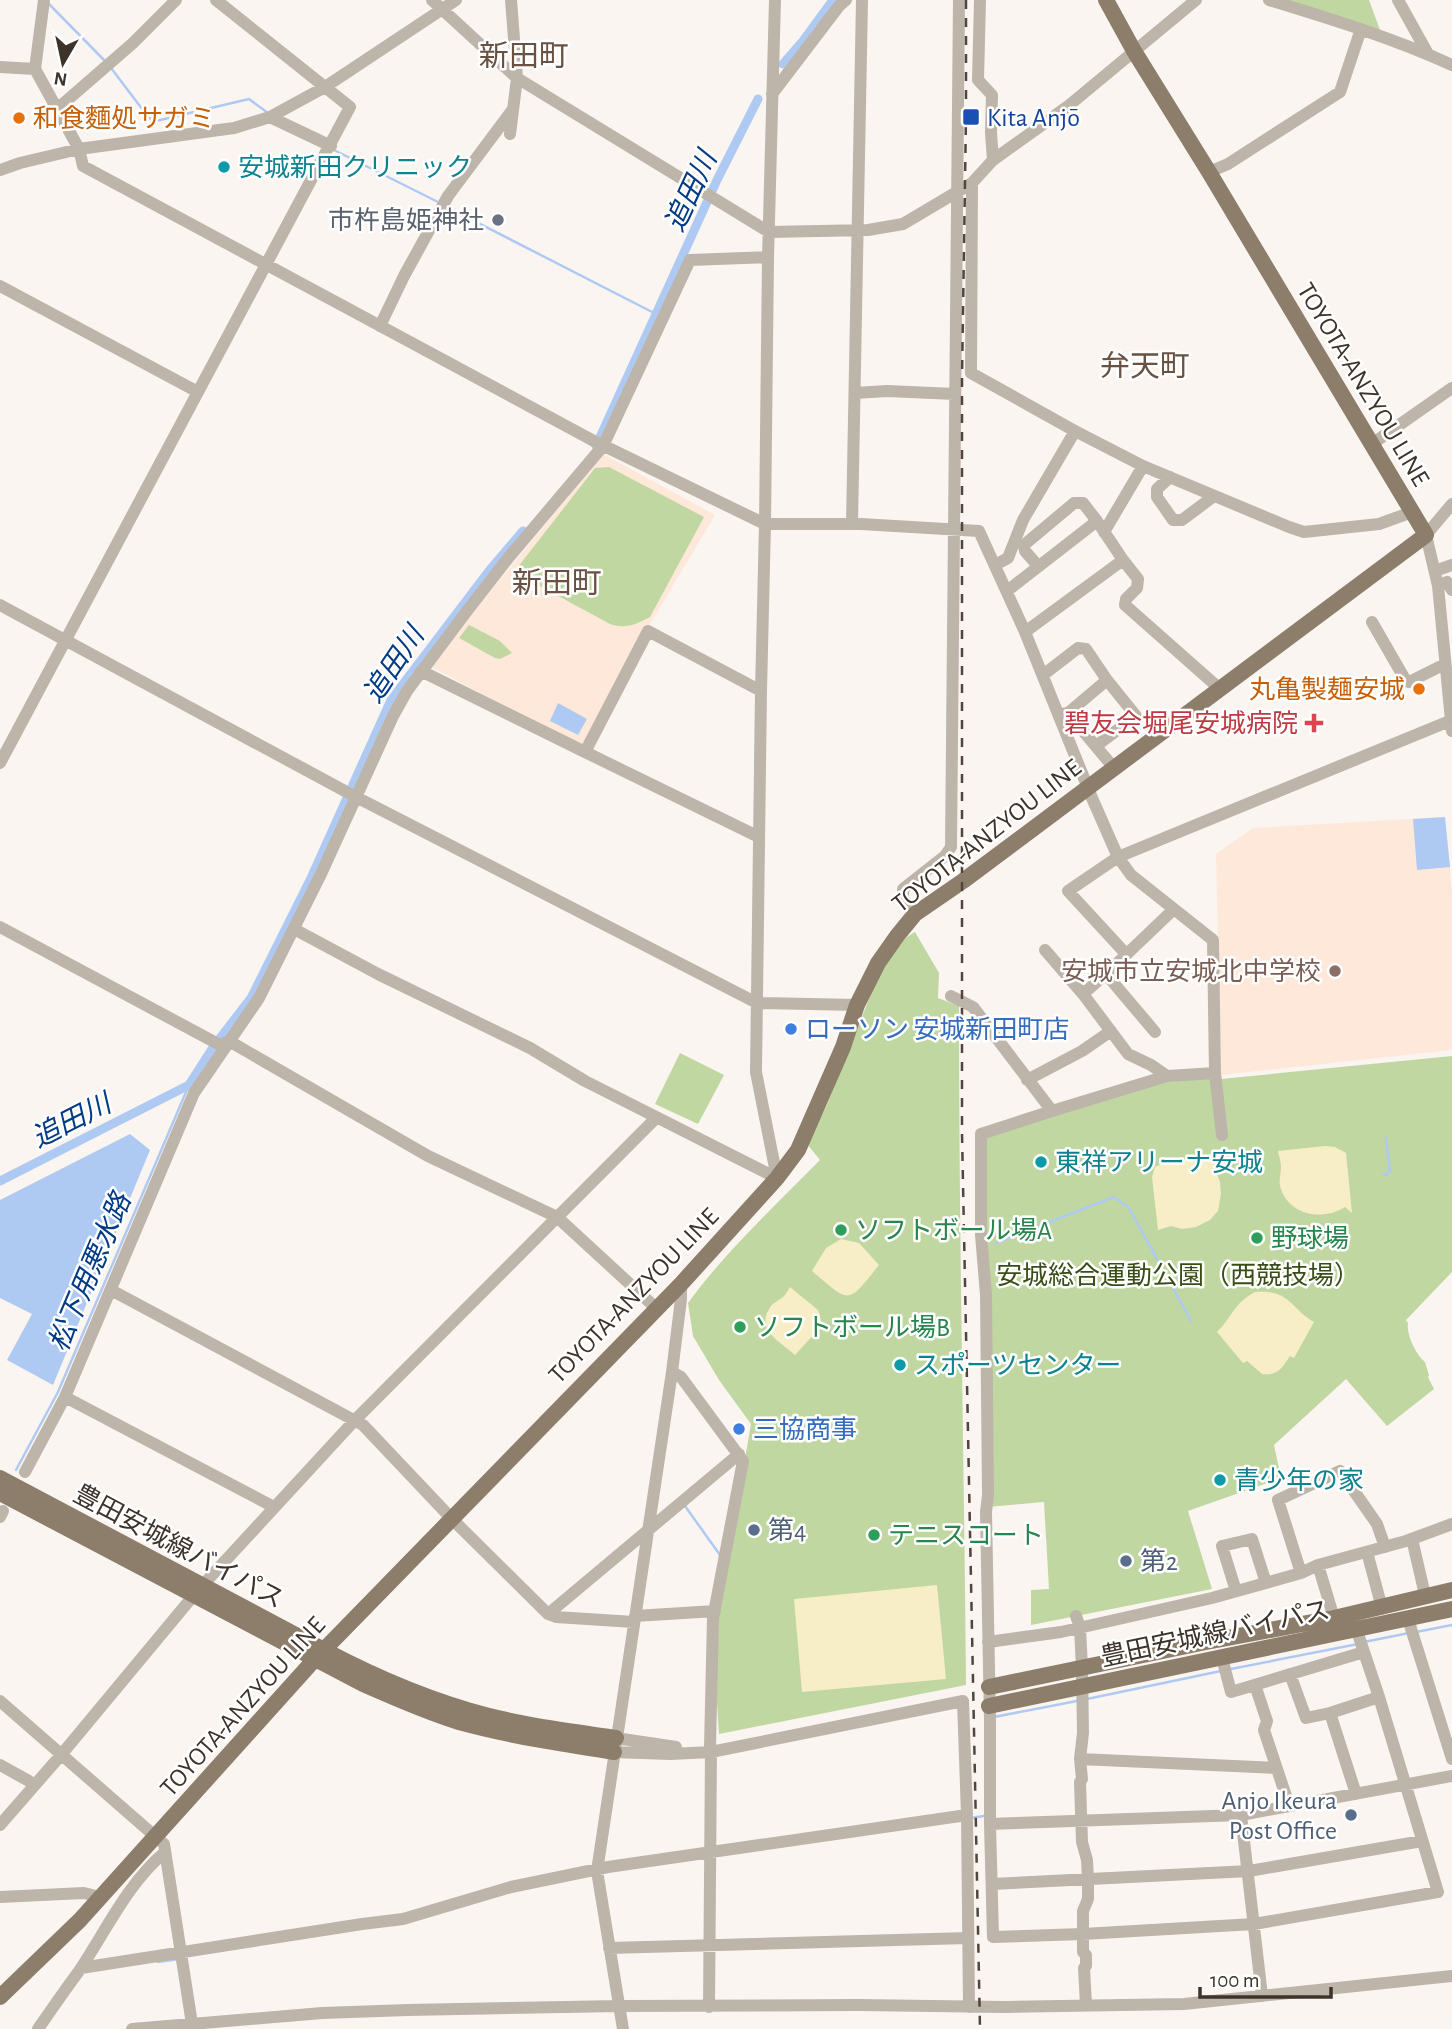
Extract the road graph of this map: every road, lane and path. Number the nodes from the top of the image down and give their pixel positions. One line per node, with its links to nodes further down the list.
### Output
1 (44, 0): 23 (street)
2 (176, 0): 27 (street)
3 (216, 0): 25 (street)
4 (432, 0): 17 (street)
5 (456, 0): 17 (street)
6 (511, 0): 24 (street)
7 (775, 0): 26 (street)
8 (846, 0): 26 (street)
9 (862, 0): 38 (street)
10 (868, 0): 38 (street)
11 (959, 0): 37 (street)
12 (980, 0): 33 (street)
13 (1196, 0): 19 (street)
14 (1269, 0): 18 (street)
15 (1398, 0): 20 (street)
16 (1107, 1): 19 (main road, TOYOTA-ANZYOU LINE)
17 (442, 10): 24 (street); 25 (street)
18 (1361, 29): 20 (street); 35 (street)
19 (1133, 51): 33 (street); 35 (main road, TOYOTA-ANZYOU LINE)
20 (1428, 54): 21 (street)
21 (1452, 65)
22 (0, 67): 23 (street)
23 (35, 69): 27 (street)
24 (517, 78): 28 (street); 39 (street)
25 (325, 87): 29 (street); 31 (street)
26 (772, 94): 39 (street)
27 (57, 109): 32 (street)
28 (513, 109): 30 (street); 43 (street)
29 (270, 117): 31 (street); 32 (street)
30 (510, 135)
31 (331, 146): 41 (street)
32 (79, 149): 34 (street); 41 (street)
33 (993, 160): 36 (street)
34 (0, 170)
35 (1209, 172): 50 (main road, TOYOTA-ANZYOU LINE)
36 (972, 183): 37 (street); 48 (street)
37 (958, 190): 38 (street); 47 (street)
38 (861, 230): 39 (street); 46 (street)
39 (769, 232): 40 (street)
40 (768, 257): 49 (street); 56 (street)
41 (266, 264): 43 (street); 45 (street)
42 (0, 286): 45 (street)
43 (380, 326): 49 (street)
44 (1452, 388): 50 (street)
45 (198, 392): 72 (street)
46 (859, 392): 47 (street); 57 (street)
47 (956, 394): 59 (street)
48 (1076, 431): 51 (street); 62 (street)
49 (599, 444): 56 (street); 74 (street)
50 (1372, 444): 55 (main road, TOYOTA-ANZYOU LINE)
51 (1143, 466): 52 (street); 58 (street)
52 (1170, 477): 53 (street); 53 (street)
53 (1214, 496): 55 (street)
54 (1452, 505): 60 (street)
55 (1412, 512): 60 (main road, TOYOTA-ANZYOU LINE)
56 (765, 524): 57 (street); 78 (street)
57 (857, 524): 59 (street)
58 (1100, 527): 61 (street); 64 (street); 64 (street)
59 (953, 531): 62 (street); 90 (street)
60 (1426, 535): 65 (street); 77 (main road, TOYOTA-ANZYOU LINE)
61 (1123, 561): 71 (street); 77 (street)
62 (995, 565): 68 (street)
63 (1452, 565): 65 (street)
64 (1038, 566): 68 (street)
65 (1435, 571): 66 (street)
66 (1438, 586): 67 (street); 73 (street)
67 (1452, 590)
68 (1007, 591): 71 (street)
69 (0, 605): 72 (street)
70 (1372, 622): 73 (street)
71 (1025, 632): 75 (street)
72 (65, 640): 83 (street); 86 (street)
73 (1445, 664): 80 (street)
74 (421, 671): 82 (street); 86 (street)
75 (1043, 675): 76 (street); 79 (street)
76 (1107, 680): 79 (street); 81 (street)
77 (1220, 689): 84 (main road, TOYOTA-ANZYOU LINE)
78 (761, 691): 82 (street); 87 (street)
79 (1064, 714): 81 (street); 85 (street)
80 (1452, 724): 88 (street)
81 (1096, 746): 84 (street)
82 (584, 752): 87 (street)
83 (0, 763)
84 (1114, 768): 85 (main road, TOYOTA-ANZYOU LINE)
85 (1088, 787): 88 (street); 90 (main road, TOYOTA-ANZYOU LINE)
86 (352, 794): 92 (street); 98 (street)
87 (759, 837): 98 (street)
88 (1118, 856): 89 (street); 94 (street)
89 (1174, 909): 94 (street); 103 (street)
90 (915, 914): 99 (main road, TOYOTA-ANZYOU LINE)
91 (0, 927): 102 (street)
92 (294, 929): 102 (street); 107 (street)
93 (1045, 950): 96 (street)
94 (1126, 954): 95 (street)
95 (1106, 974): 96 (street); 101 (street)
96 (1083, 993): 100 (street)
97 (951, 996): 105 (street)
98 (757, 1003): 99 (street); 109 (street)
99 (857, 1005): 109 (main road, TOYOTA-ANZYOU LINE)
100 (1111, 1031): 104 (street); 105 (street)
101 (1154, 1032)
102 (221, 1042): 110 (street); 112 (street)
103 (1215, 1073): 104 (street); 108 (street)
104 (1167, 1076): 106 (street)
105 (1027, 1080): 106 (street)
106 (1052, 1111): 144 (street)
107 (656, 1118): 109 (street); 110 (street)
108 (1222, 1135)
109 (777, 1178): 111 (main road, TOYOTA-ANZYOU LINE)
110 (557, 1217): 113 (street); 116 (street)
111 (681, 1284): 113 (main road, TOYOTA-ANZYOU LINE); 114 (street)
112 (111, 1290): 115 (street); 116 (street)
113 (656, 1308): 122 (main road, TOYOTA-ANZYOU LINE)
114 (672, 1372): 117 (street); 124 (street)
115 (65, 1397): 118 (street); 121 (street)
116 (355, 1420): 121 (street); 122 (street)
117 (739, 1454): 124 (street); 137 (street)
118 (25, 1472)
119 (0, 1478): 131 (main road, 豊田安城線バイパス)
120 (0, 1493): 131 (main road, 豊田安城線バイパス)
121 (274, 1507): 131 (street)
122 (452, 1519): 138 (street); 146 (main road, TOYOTA-ANZYOU LINE)
123 (1452, 1524): 125 (street)
124 (648, 1528): 138 (street); 140 (street)
125 (1412, 1539): 126 (street); 134 (street)
126 (1385, 1547): 127 (street); 129 (street)
127 (1367, 1552): 128 (street); 135 (street)
128 (1318, 1565): 129 (street); 139 (street)
129 (1300, 1573): 130 (street)
130 (1266, 1584): 133 (street); 133 (street)
131 (198, 1590): 146 (main road, 豊田安城線バイパス); 159 (street)
132 (1452, 1590): 134 (main road, 豊田安城線バイパス)
133 (1236, 1591): 142 (street)
134 (1425, 1595): 135 (main road, 豊田安城線バイパス)
135 (1382, 1608): 139 (main road, 豊田安城線バイパス)
136 (1452, 1609): 141 (main road, 豊田安城線バイパス)
137 (716, 1613): 140 (street); 158 (street)
138 (548, 1614): 140 (street)
139 (1334, 1618): 148 (main road, 豊田安城線バイパス)
140 (635, 1619): 157 (street)
141 (1408, 1619): 143 (main road, 豊田安城線バイパス); 161 (street)
142 (1078, 1621): 144 (street); 148 (street)
143 (1356, 1628): 145 (street); 147 (main road, 豊田安城線バイパス)
144 (988, 1642): 151 (street)
145 (1364, 1652): 149 (street); 153 (street)
146 (319, 1655): 157 (main road, 豊田安城線バイパス); 174 (main road, TOYOTA-ANZYOU LINE)
147 (1222, 1658): 150 (street); 152 (main road, 豊田安城線バイパス)
148 (1082, 1669): 151 (main road, 豊田安城線バイパス); 152 (street)
149 (1290, 1674): 150 (street); 156 (street)
150 (1255, 1685): 163 (street)
151 (989, 1687): 155 (street)
152 (1081, 1687): 155 (main road, 豊田安城線バイパス); 160 (street)
153 (1379, 1697): 156 (street); 166 (street)
154 (1, 1703): 159 (street)
155 (989, 1706): 172 (street)
156 (1330, 1713): 167 (street)
157 (615, 1745): 158 (street); 178 (street)
158 (711, 1749): 169 (street); 177 (street)
159 (61, 1755): 173 (street); 174 (street)
160 (1080, 1759): 163 (street); 171 (street)
161 (1452, 1759)
162 (0, 1765): 165 (street)
163 (1276, 1768): 168 (street)
164 (1452, 1776): 166 (street)
165 (29, 1781)
166 (1406, 1785): 167 (street); 175 (street)
167 (1356, 1794): 168 (street)
168 (1289, 1805): 170 (street)
169 (967, 1815): 177 (street); 186 (street)
170 (1241, 1815): 171 (street); 179 (street)
171 (1081, 1822): 172 (street); 180 (street)
172 (990, 1824): 181 (street)
173 (0, 1825)
174 (156, 1837): 176 (street); 183 (main road, TOYOTA-ANZYOU LINE)
175 (1422, 1841): 179 (street); 184 (street)
176 (165, 1853): 189 (street); 190 (street)
177 (710, 1853): 178 (street); 187 (street)
178 (597, 1871): 188 (street); 189 (street)
179 (1248, 1871): 180 (street); 184 (street)
180 (1088, 1879): 181 (street); 185 (street)
181 (992, 1884): 185 (street)
182 (0, 1897): 183 (street)
183 (100, 1897): 193 (main road, TOYOTA-ANZYOU LINE)
184 (1254, 1924): 185 (street); 192 (street)
185 (1083, 1934): 195 (street)
186 (968, 1938): 187 (street); 197 (street)
187 (709, 1945): 188 (street); 196 (street)
188 (609, 1948): 194 (street)
189 (182, 1954): 190 (street); 198 (street)
190 (81, 1968): 199 (street)
191 (1452, 1976): 192 (street)
192 (1262, 1996): 195 (street)
193 (0, 1997)
194 (620, 2006): 196 (street); 198 (street); 201 (street)
195 (1086, 2006): 197 (street)
196 (709, 2007): 197 (street)
197 (969, 2007)
198 (192, 2024): 200 (street)
199 (38, 2029)
200 (132, 2029)
201 (623, 2029)

